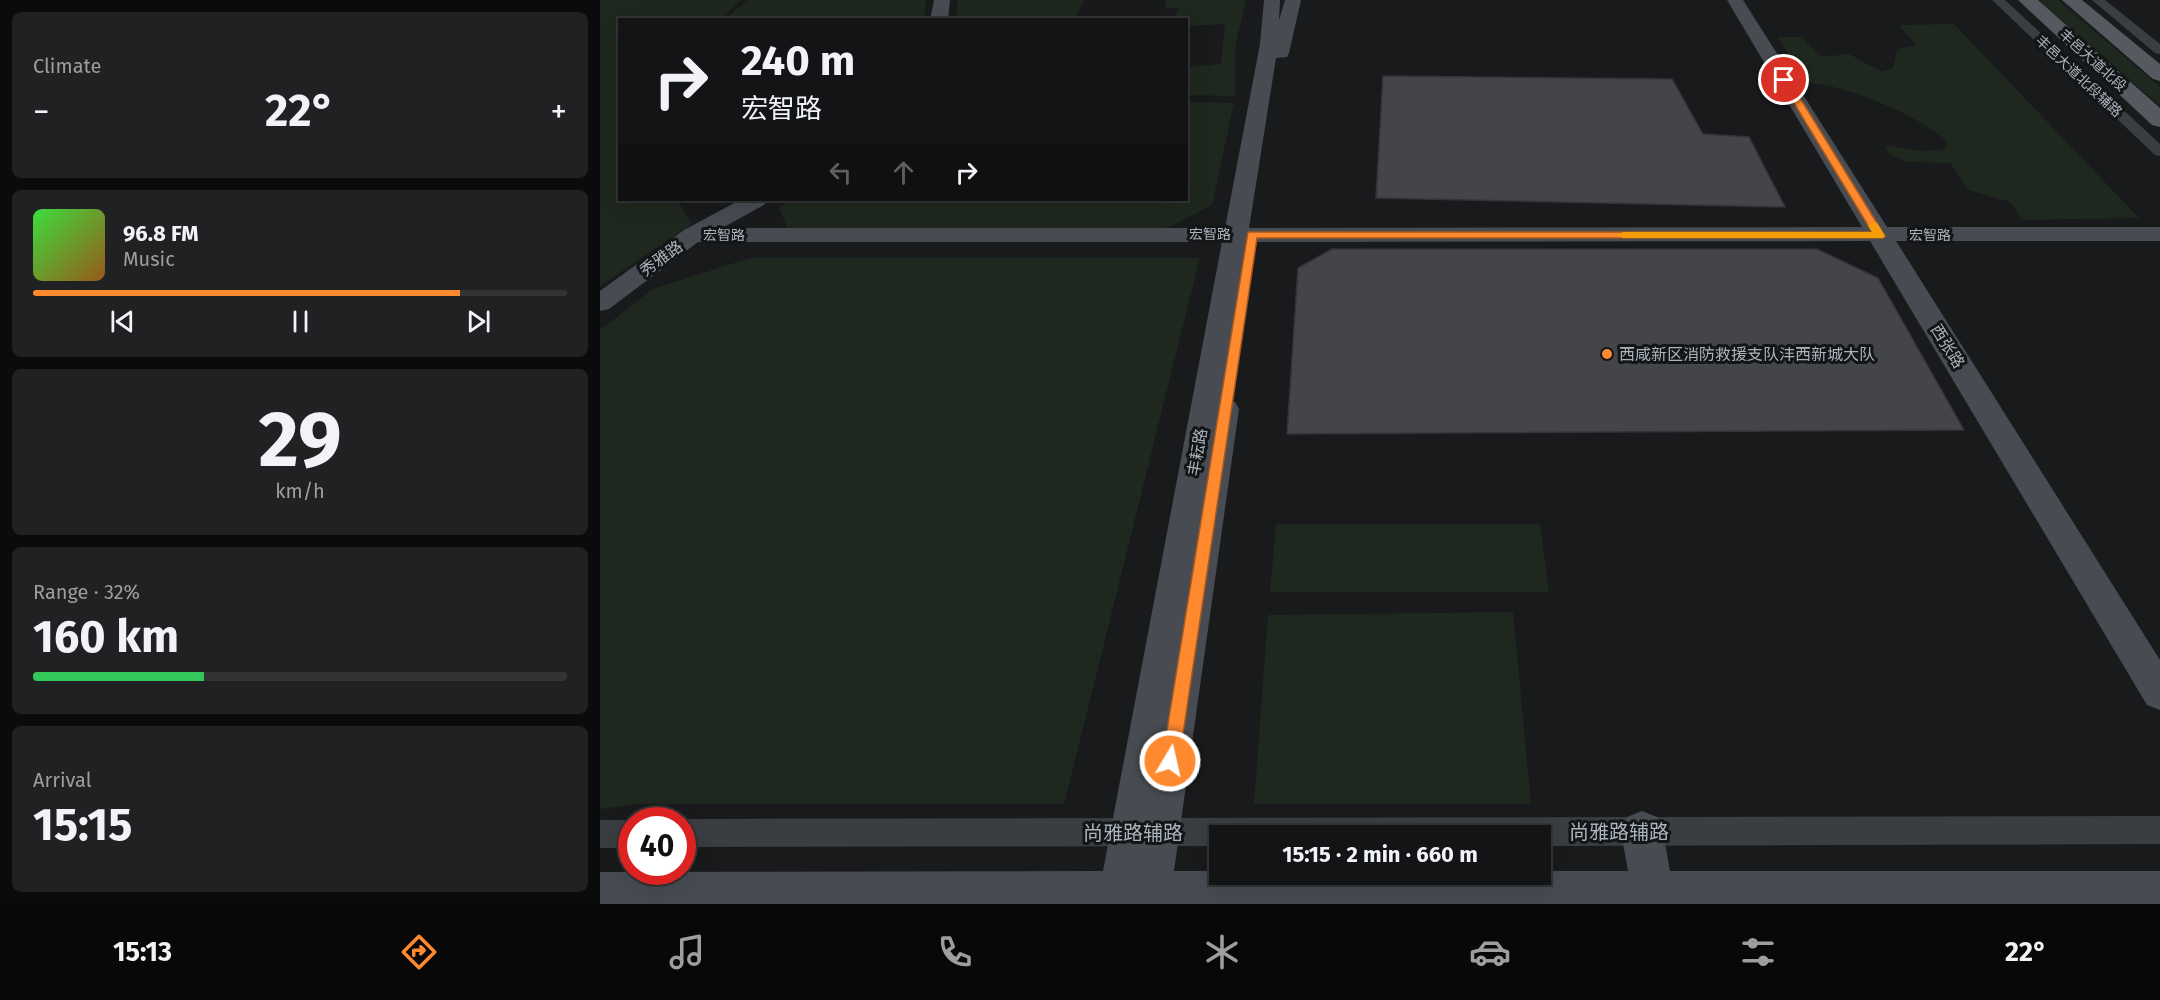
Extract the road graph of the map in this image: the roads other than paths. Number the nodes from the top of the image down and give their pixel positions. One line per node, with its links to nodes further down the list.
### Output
1 (942, 0): 9 (street)
2 (1272, 0): 15 (street, 丰耘路)
3 (1293, 0): 15 (street, 丰耘路)
4 (1735, 0): 18 (street, 西张路)
5 (1998, 0): 13 (street, 丰邑大道北段辅路)
6 (2026, 0): 12 (main road, 丰邑大道北段)
7 (2071, 0): 11 (main road, 丰邑大道北段)
8 (2098, 0): 10 (street)
9 (939, 18)
10 (2160, 50)
11 (2160, 75)
12 (2160, 120)
13 (2160, 152)
14 (754, 201): 17 (street, 秀雅路)
15 (1243, 234): 17 (street, 宏智路); 18 (street, 宏智路); 24 (street, 丰耘路)
16 (2160, 234): 18 (street, 宏智路)
17 (692, 236): 19 (street, 秀雅路)
18 (1880, 236): 20 (street, 西张路)
19 (600, 303)
20 (2160, 693)
21 (2160, 830): 22 (street, 尚雅路辅路)
22 (1642, 832): 24 (street, 尚雅路辅路); 27 (street)
23 (696, 833): 24 (street, 尚雅路辅路)
24 (1145, 833): 30 (street, 丰耘路)
25 (600, 834): 26 (street)
26 (618, 834)
27 (1653, 892): 28 (street); 30 (street)
28 (2160, 892)
29 (600, 893): 30 (street)
30 (1134, 898)

